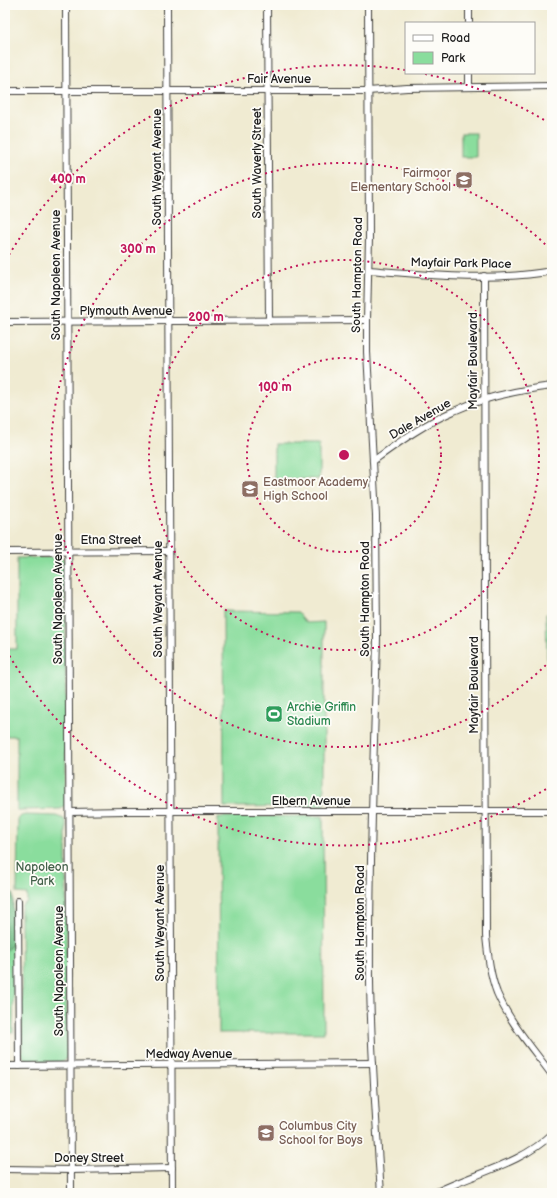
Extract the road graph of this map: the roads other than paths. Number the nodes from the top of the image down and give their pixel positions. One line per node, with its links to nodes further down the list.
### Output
1 (66, 5): 11 (street, South Napoleon Avenue)
2 (167, 5): 12 (street, South Weyant Avenue)
3 (268, 5): 13 (street, South Waverly Street)
4 (368, 5): 14 (street, South Hampton Road)
5 (469, 5): 6 (street)
6 (469, 22)
7 (469, 74): 9 (street)
8 (552, 86): 9 (street, Fair Avenue)
9 (469, 87): 14 (street, Fair Avenue)
10 (5, 91): 11 (street, Fair Avenue)
11 (66, 91): 12 (street, Fair Avenue); 21 (street, South Napoleon Avenue)
12 (167, 91): 13 (street, Fair Avenue); 22 (street, South Weyant Avenue)
13 (268, 91): 14 (street, Fair Avenue); 19 (street, South Waverly Street)
14 (368, 91): 15 (street, South Hampton Road)
15 (369, 270): 17 (street, Mayfair Park Place); 18 (street, South Hampton Road)
16 (552, 271): 17 (street, Mayfair Park Place)
17 (484, 276): 24 (street, Mayfair Boulevard)
18 (366, 320): 19 (street, Plymouth Avenue); 25 (street, South Hampton Road)
19 (269, 321): 22 (street, Plymouth Avenue)
20 (5, 322): 21 (street, Plymouth Avenue)
21 (67, 322): 22 (street, Plymouth Avenue); 26 (street, South Napoleon Avenue)
22 (168, 322): 27 (street, South Weyant Avenue)
23 (552, 386): 24 (street, Dale Avenue)
24 (484, 400): 25 (street, Dale Avenue); 29 (street, Mayfair Boulevard)
25 (373, 461): 33 (street, South Hampton Road)
26 (69, 551): 27 (street, Etna Street); 28 (street, Etna Street); 31 (street, South Napoleon Avenue)
27 (169, 551): 32 (street, South Weyant Avenue)
28 (5, 552)
29 (486, 811): 30 (street, Elbern Avenue); 33 (street, Elbern Avenue); 40 (street, Mayfair Boulevard)
30 (552, 811)
31 (70, 812): 32 (street, Elbern Avenue); 36 (street, South Napoleon Avenue)
32 (170, 812): 33 (street, Elbern Avenue); 37 (street, South Weyant Avenue)
33 (372, 812): 35 (street, South Hampton Road)
34 (18, 901): 39 (street)
35 (373, 1063): 37 (street, Medway Avenue); 47 (street, South Hampton Road)
36 (71, 1065): 37 (street, Medway Avenue); 39 (street, Medway Avenue); 44 (street, South Napoleon Avenue)
37 (172, 1065): 42 (street, South Weyant Avenue)
38 (5, 1066): 39 (street, Medway Avenue)
39 (20, 1066)
40 (552, 1075)
41 (552, 1134): 48 (street)
42 (172, 1168): 44 (street, Doney Street); 46 (street, South Weyant Avenue)
43 (5, 1169): 44 (street, Doney Street)
44 (71, 1170): 45 (street, South Napoleon Avenue)
45 (71, 1193)
46 (172, 1193)
47 (381, 1193)
48 (435, 1193)

